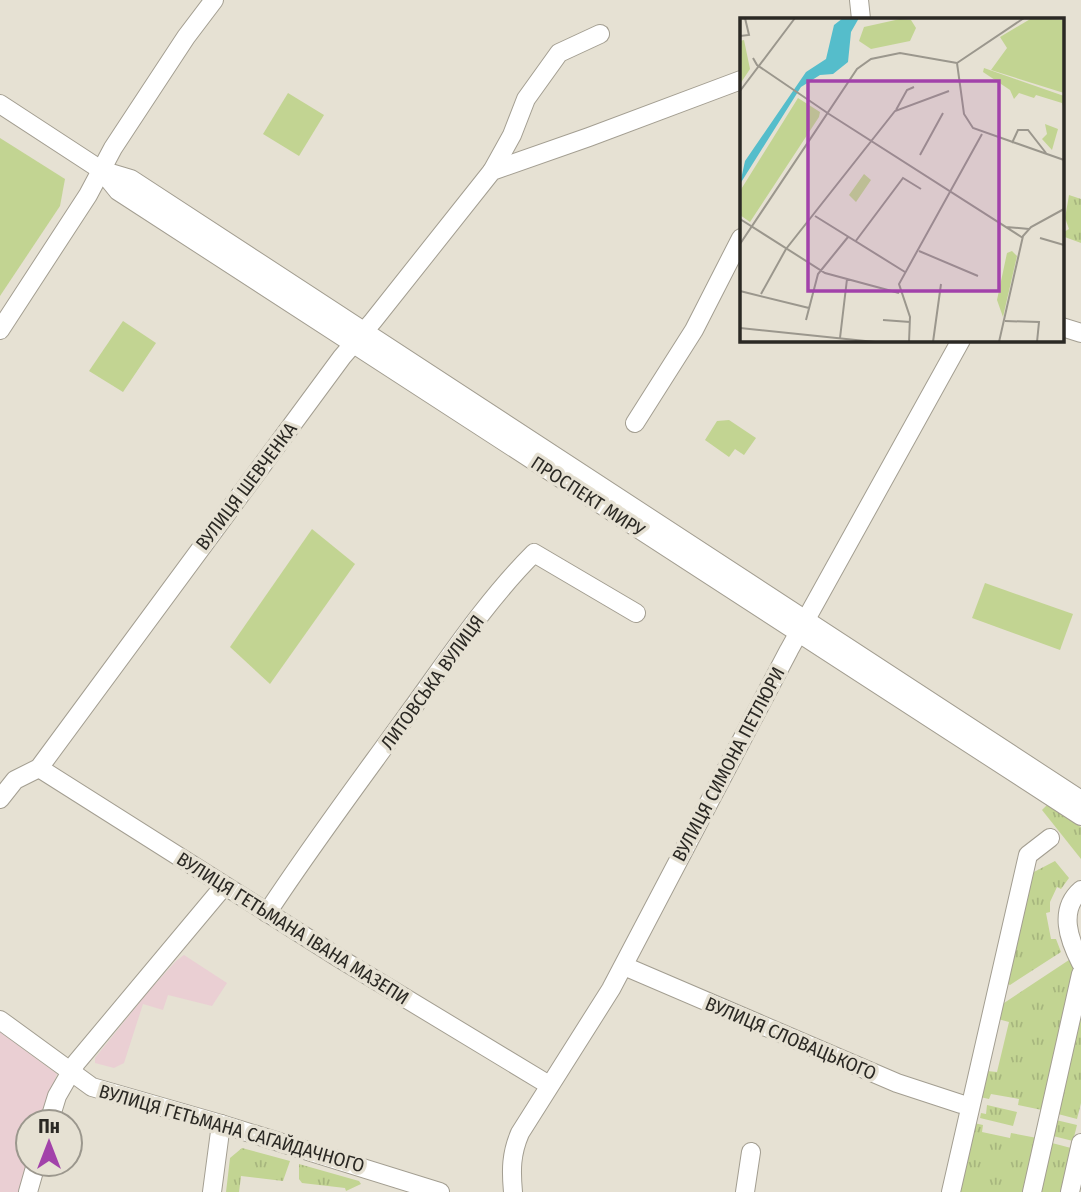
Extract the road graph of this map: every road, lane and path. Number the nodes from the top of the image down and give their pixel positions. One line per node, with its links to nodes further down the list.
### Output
1 (214, 0): 7 (street)
2 (859, 0): 3 (street)
3 (861, 18)
4 (600, 34): 8 (street, ВУЛИЦЯ ШЕВЧЕНКА)
5 (740, 80): 8 (street)
6 (0, 104): 7 (street, ПРОСПЕКТ МИРУ)
7 (101, 170): 11 (street); 13 (street, ПРОСПЕКТ МИРУ)
8 (492, 170): 13 (street, ВУЛИЦЯ ШЕВЧЕНКА)
9 (740, 240): 15 (street)
10 (1064, 328): 12 (street)
11 (0, 330)
12 (1081, 333)
13 (359, 338): 17 (street, ПРОСПЕКТ МИРУ); 18 (street, ВУЛИЦЯ ШЕВЧЕНКА)
14 (960, 341): 17 (street, ВУЛИЦЯ СИМОНА ПЕТЛЮРИ)
15 (635, 423)
16 (636, 613): 25 (street, ЛИТОВСЬКА ВУЛИЦЯ)
17 (803, 626): 20 (street, ПРОСПЕКТ МИРУ); 21 (street, ПРОСПЕКТ МИРУ); 27 (street, ВУЛИЦЯ СИМОНА ПЕТЛЮРИ)
18 (39, 768): 19 (street, ВУЛИЦЯ ШЕВЧЕНКА); 23 (street, ВУЛИЦЯ ГЕТЬМАНА ІВАНА МАЗЕПИ)
19 (0, 799)
20 (1081, 800)
21 (1081, 816)
22 (1050, 838): 41 (street)
23 (224, 886): 25 (street, ВУЛИЦЯ ГЕТЬМАНА ІВАНА МАЗЕПИ); 30 (street)
24 (1081, 890): 26 (street)
25 (267, 913): 31 (street, ВУЛИЦЯ ГЕТЬМАНА ІВАНА МАЗЕПИ)
26 (1081, 962)
27 (624, 966): 31 (street, ВУЛИЦЯ СИМОНА ПЕТЛЮРИ); 32 (street, ВУЛИЦЯ СЛОВАЦЬКОГО)
28 (1081, 974): 42 (street)
29 (0, 1020): 30 (street, ВУЛИЦЯ ГЕТЬМАНА САГАЙДАЧНОГО)
30 (71, 1072): 33 (street); 34 (street, ВУЛИЦЯ ГЕТЬМАНА САГАЙДАЧНОГО)
31 (549, 1085): 39 (street, ВУЛИЦЯ СИМОНА ПЕТЛЮРИ)
32 (961, 1104)
33 (53, 1108)
34 (221, 1124): 37 (street); 38 (street, ВУЛИЦЯ ГЕТЬМАНА САГАЙДАЧНОГО)
35 (1081, 1143): 43 (street)
36 (751, 1152): 40 (street)
37 (212, 1192)
38 (440, 1192)
39 (513, 1192)
40 (745, 1192)
41 (951, 1192)
42 (1032, 1192)
43 (1070, 1192)

